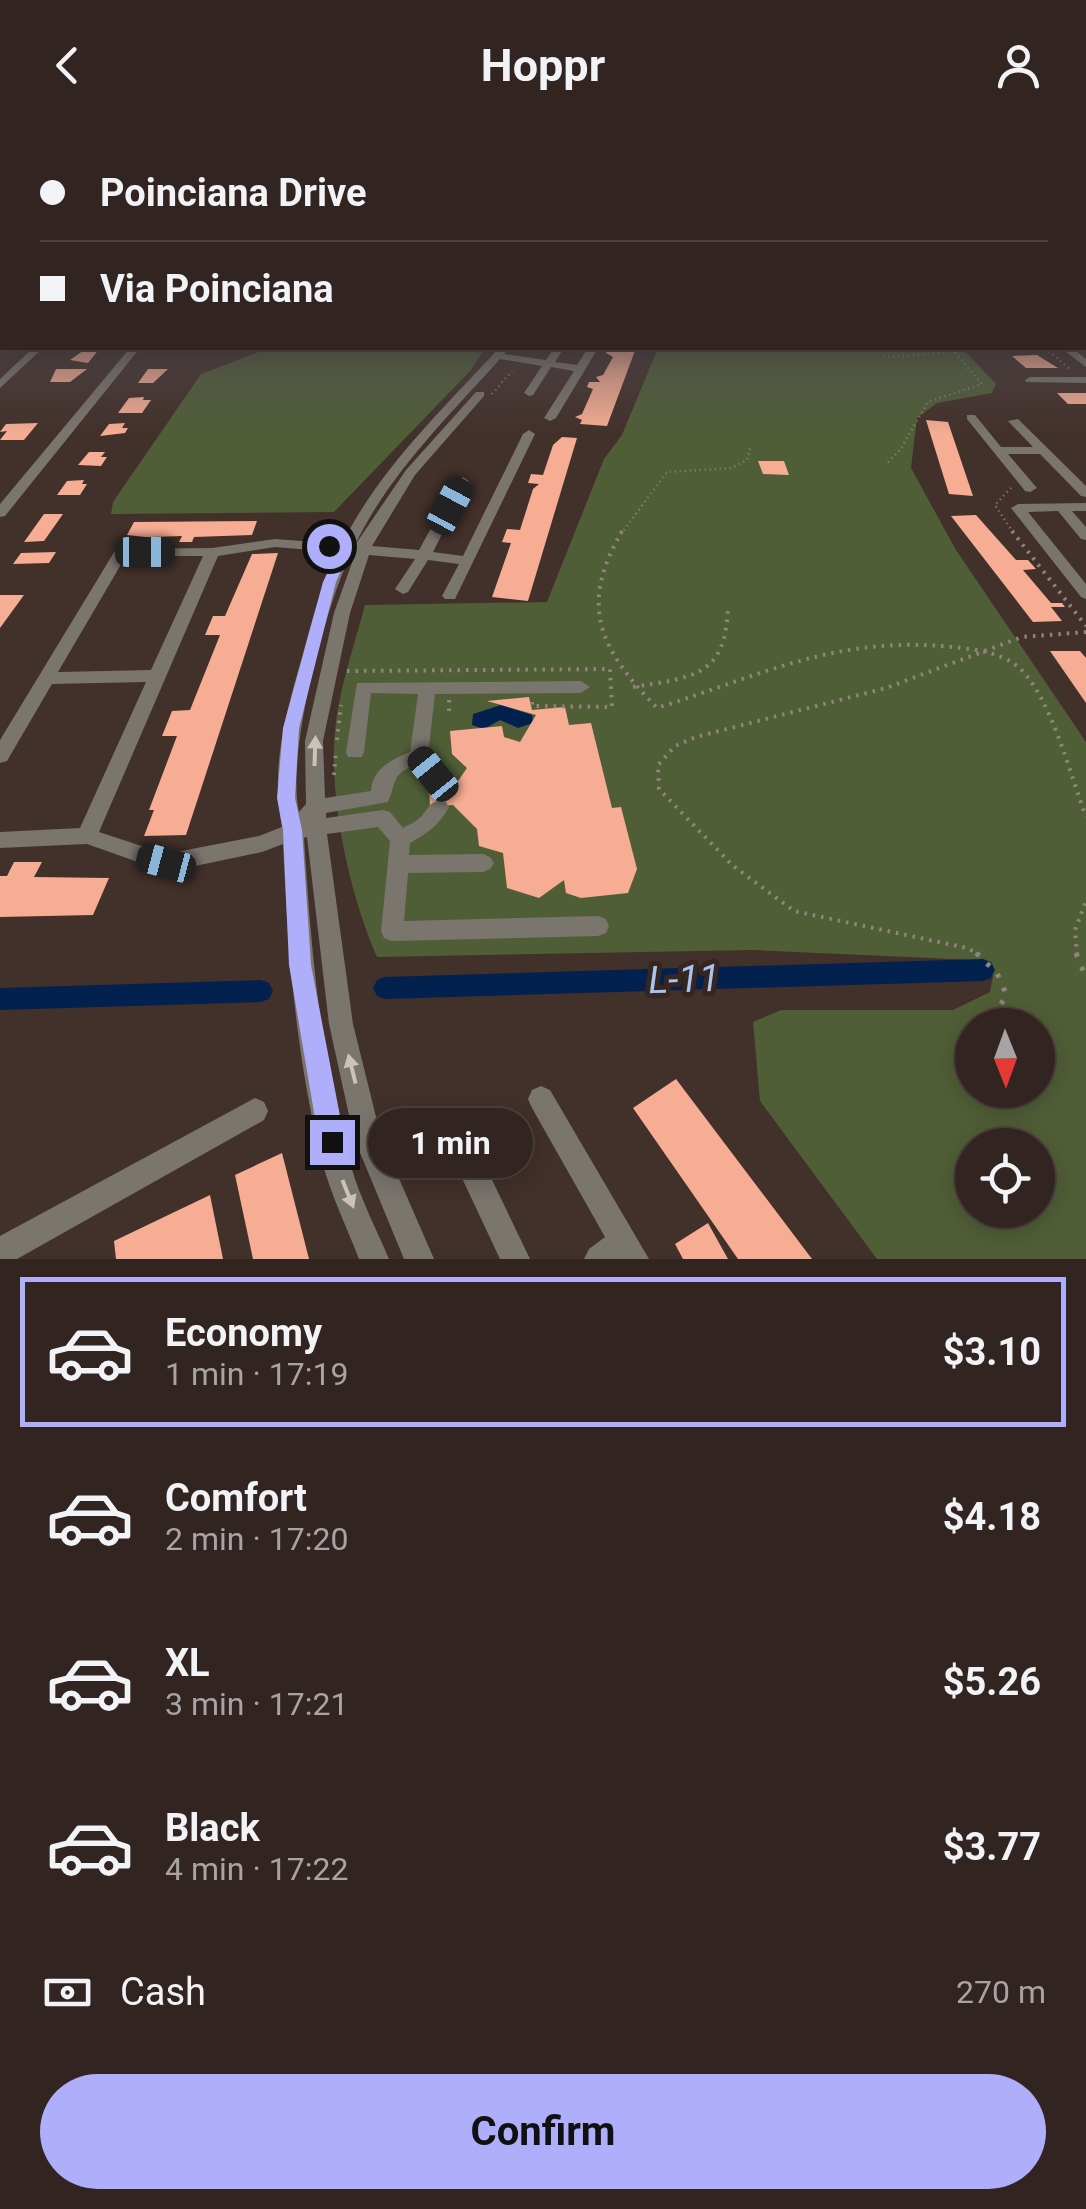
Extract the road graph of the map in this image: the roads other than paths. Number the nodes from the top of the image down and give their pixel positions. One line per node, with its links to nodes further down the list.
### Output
1 (36, 350): 10 (street)
2 (133, 350): 23 (street)
3 (558, 350): 6 (street)
4 (592, 350): 7 (street)
5 (508, 352): 6 (street); 25 (street)
6 (546, 366): 7 (street); 11 (street)
7 (580, 369): 13 (street)
8 (1030, 380): 9 (street)
9 (1084, 380)
10 (0, 385)
11 (528, 392)
12 (971, 417): 17 (street)
13 (550, 418)
14 (1014, 420): 16 (street)
15 (530, 434): 28 (street)
16 (1044, 450): 17 (street); 20 (street)
17 (998, 451): 19 (street)
18 (463, 481): 27 (street)
19 (1030, 488)
20 (1086, 493)
21 (1060, 507): 22 (street); 24 (street); 30 (street)
22 (1086, 507)
23 (0, 513)
24 (1086, 536)
25 (355, 548): 26 (street); 27 (street); 41 (street, one-way to 25); 42 (street)
26 (212, 552): 32 (street); 33 (street)
27 (424, 555): 28 (street); 29 (street)
28 (468, 560): 31 (street)
29 (403, 589)
30 (1086, 594)
31 (450, 596)
32 (156, 676): 33 (street); 43 (street)
33 (46, 678): 37 (street)
34 (581, 687): 35 (street)
35 (427, 688): 36 (street); 38 (street)
36 (355, 752)
37 (0, 756)
38 (418, 756): 39 (street); 41 (street)
39 (437, 784)
40 (439, 806): 44 (street)
41 (315, 818): 42 (street); 44 (street); 55 (street, one-way to 41)
42 (293, 830): 43 (street); 54 (street, one-way to 54)
43 (87, 836): 45 (street)
44 (400, 839): 47 (street)
45 (0, 840)
46 (483, 862): 47 (street)
47 (398, 864): 48 (street)
48 (598, 926)
49 (540, 1098): 52 (street)
50 (255, 1111): 53 (street)
51 (459, 1142): 56 (street)
52 (629, 1250): 57 (street)
53 (0, 1252)
54 (374, 1259)
55 (418, 1259)
56 (516, 1259)
57 (599, 1259)

